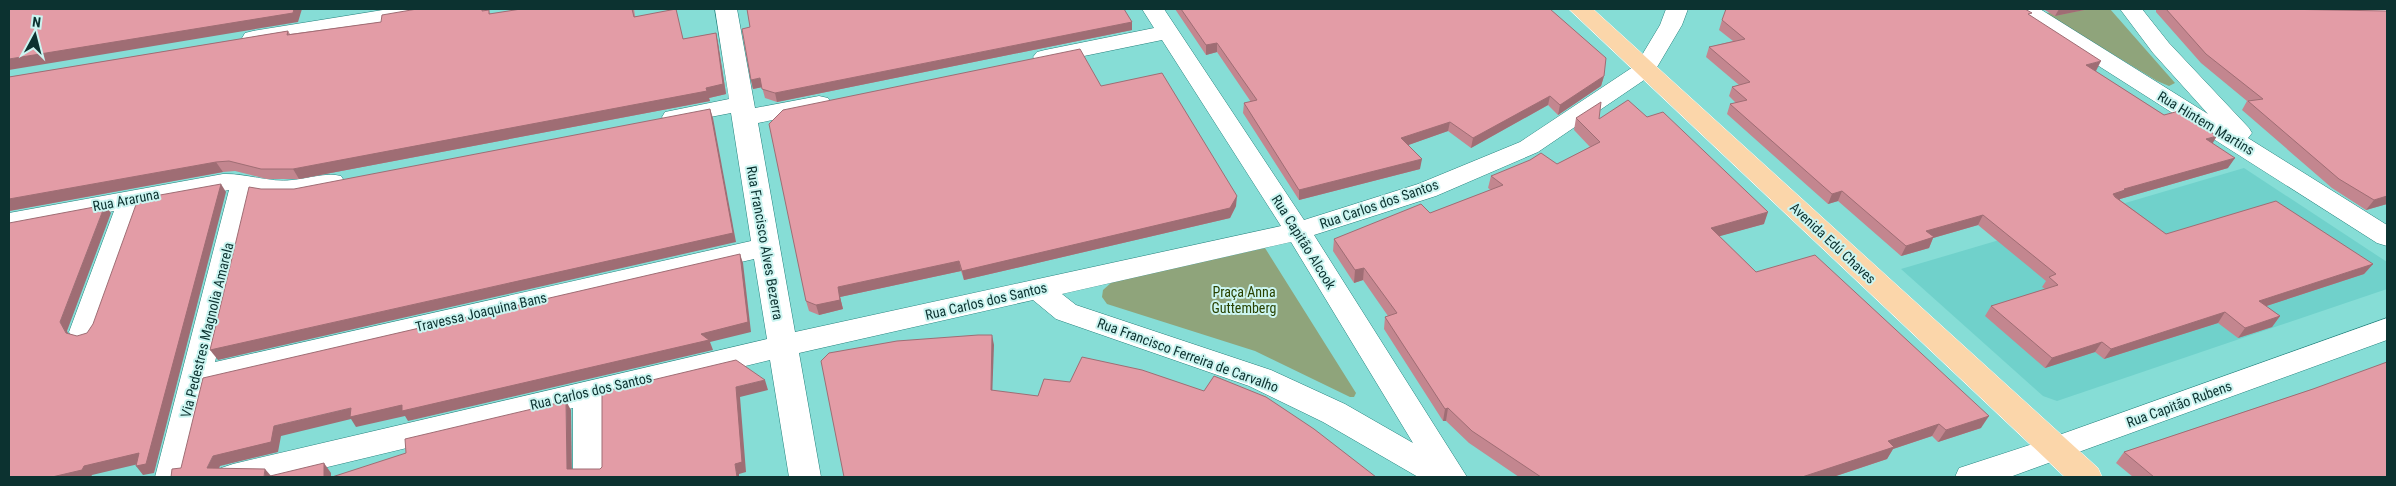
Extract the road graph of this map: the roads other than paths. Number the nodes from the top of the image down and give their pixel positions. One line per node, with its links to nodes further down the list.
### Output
1 (427, 9): 11 (street)
2 (726, 9): 15 (street, Rua Francisco Alves Bezerra)
3 (1154, 9): 10 (street, Rua Capitão Alcook)
4 (1580, 9): 13 (main road, Avenida Edú Chaves)
5 (1677, 9): 13 (street, Rua Carlos dos Santos)
6 (2025, 9): 17 (street, Rua Hintem Martins)
7 (2131, 9): 17 (street)
8 (2273, 9): 9 (street)
9 (2387, 12)
10 (1168, 32): 12 (street); 22 (street, Rua Capitão Alcook)
11 (230, 42)
12 (1023, 62)
13 (1645, 68): 22 (street, Rua Carlos dos Santos); 31 (main road, Avenida Edú Chaves)
14 (839, 99): 15 (street)
15 (743, 111): 16 (street); 24 (street, Rua Francisco Alves Bezerra)
16 (655, 120)
17 (2263, 157): 23 (street, Rua Hintem Martins)
18 (356, 178): 19 (street, Rua Araruna)
19 (244, 183): 20 (street, Rua Araruna); 29 (street, Via Pedestres Magnolia Amarela)
20 (132, 198): 21 (street, Rua Araruna); 27 (street)
21 (9, 222)
22 (1298, 232): 25 (street, Rua Carlos dos Santos); 37 (street, Rua Capitão Alcook)
23 (2387, 237)
24 (766, 247): 28 (street, Rua Francisco Alves Bezerra); 29 (street, Travessa Joaquina Bans)
25 (1039, 290): 28 (street, Rua Carlos dos Santos); 36 (street, Rua Francisco Ferreira de Carvalho)
26 (2387, 329): 31 (street, Rua Capitão Rubens)
27 (84, 332)
28 (783, 346): 30 (street, Rua Carlos dos Santos); 35 (street, Rua Francisco Alves Bezerra)
29 (196, 378): 32 (street, Via Pedestres Magnolia Amarela)
30 (589, 392): 33 (street, Rua Carlos dos Santos); 34 (street)
31 (2056, 449): 38 (street, Rua Capitão Rubens); 39 (main road, Avenida Edú Chaves)
32 (171, 477)
33 (233, 477)
34 (589, 477)
35 (805, 477)
36 (1445, 477)
37 (1451, 477)
38 (1970, 477)
39 (2086, 477)

